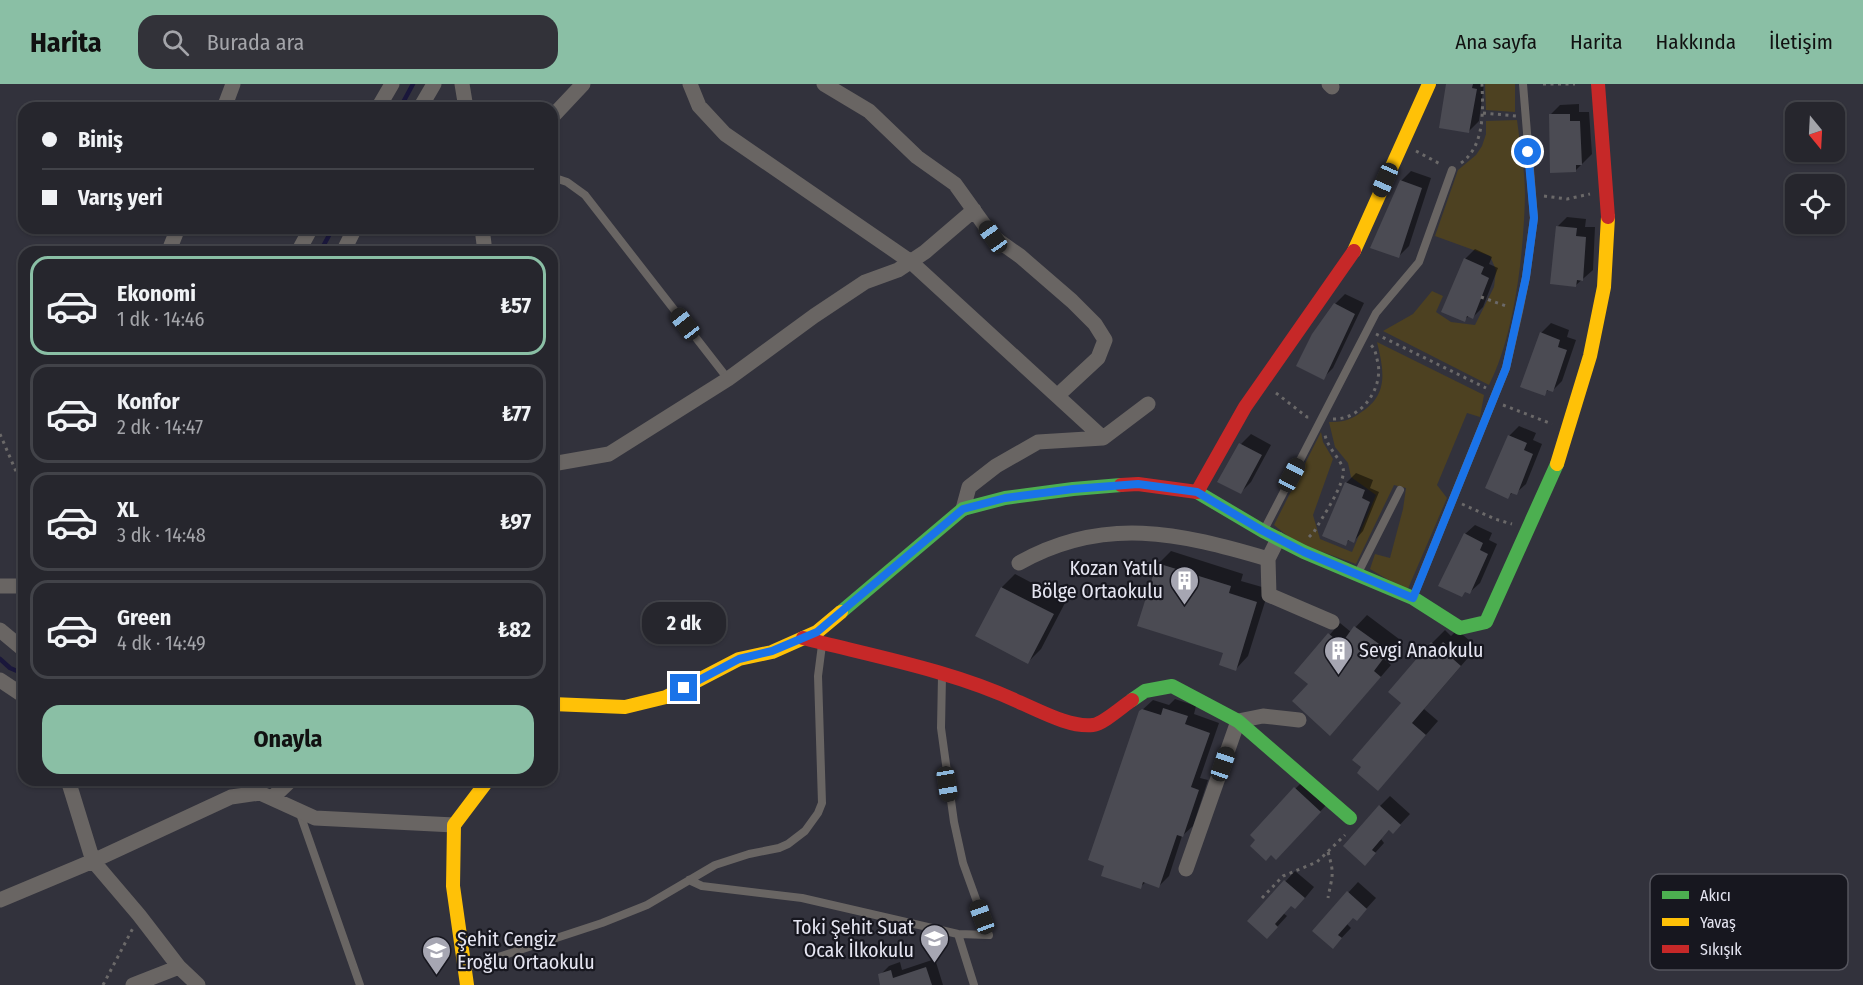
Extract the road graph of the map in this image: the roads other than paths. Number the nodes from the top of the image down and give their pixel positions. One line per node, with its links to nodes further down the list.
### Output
1 (233, 84): 11 (street)
2 (392, 84): 12 (street)
3 (434, 84): 13 (street)
4 (462, 84): 14 (street)
5 (583, 84): 15 (street)
6 (690, 84): 19 (street)
7 (824, 84): 18 (street)
8 (1429, 84): 26 (street)
9 (1523, 84): 35 (lane)
10 (1598, 84): 35 (street)
11 (226, 102)
12 (382, 102)
13 (424, 102)
14 (465, 102)
15 (558, 111)
16 (1452, 170): 28 (lane)
17 (558, 179): 20 (lane)
18 (974, 210): 19 (street); 21 (street)
19 (911, 261): 20 (street); 21 (street)
20 (728, 379): 24 (street)
21 (1057, 396): 23 (street)
22 (1148, 404): 23 (street)
23 (1103, 438): 27 (street)
24 (558, 463)
25 (1400, 490): 32 (lane)
26 (1197, 492): 27 (street); 28 (street)
27 (963, 509): 38 (street)
28 (1263, 531): 29 (street)
29 (1278, 539): 30 (street); 32 (street)
30 (1268, 559): 31 (street); 36 (street)
31 (1019, 563)
32 (1357, 575): 35 (street)
33 (18, 585): 34 (street)
34 (0, 586)
35 (1413, 598)
36 (1332, 622)
37 (0, 630): 40 (street)
38 (803, 638): 39 (street); 44 (street)
39 (822, 643): 41 (street); 55 (lane)
40 (18, 645)
41 (942, 674): 46 (street); 57 (lane)
42 (0, 680): 43 (street)
43 (18, 692)
44 (558, 704)
45 (1299, 720): 46 (street)
46 (1238, 721): 51 (street); 54 (street)
47 (70, 786): 53 (street)
48 (484, 786): 52 (street)
49 (263, 790): 50 (street); 53 (street)
50 (298, 809): 52 (street); 62 (lane)
51 (1350, 818)
52 (454, 825): 59 (street)
53 (93, 861): 56 (street); 58 (street)
54 (1186, 869)
55 (689, 880): 57 (lane); 59 (lane)
56 (0, 900)
57 (958, 934): 64 (lane)
58 (179, 968): 60 (street); 61 (street)
59 (464, 969): 63 (street)
60 (133, 985)
61 (198, 985)
62 (360, 985)
63 (467, 985)
64 (974, 985)

